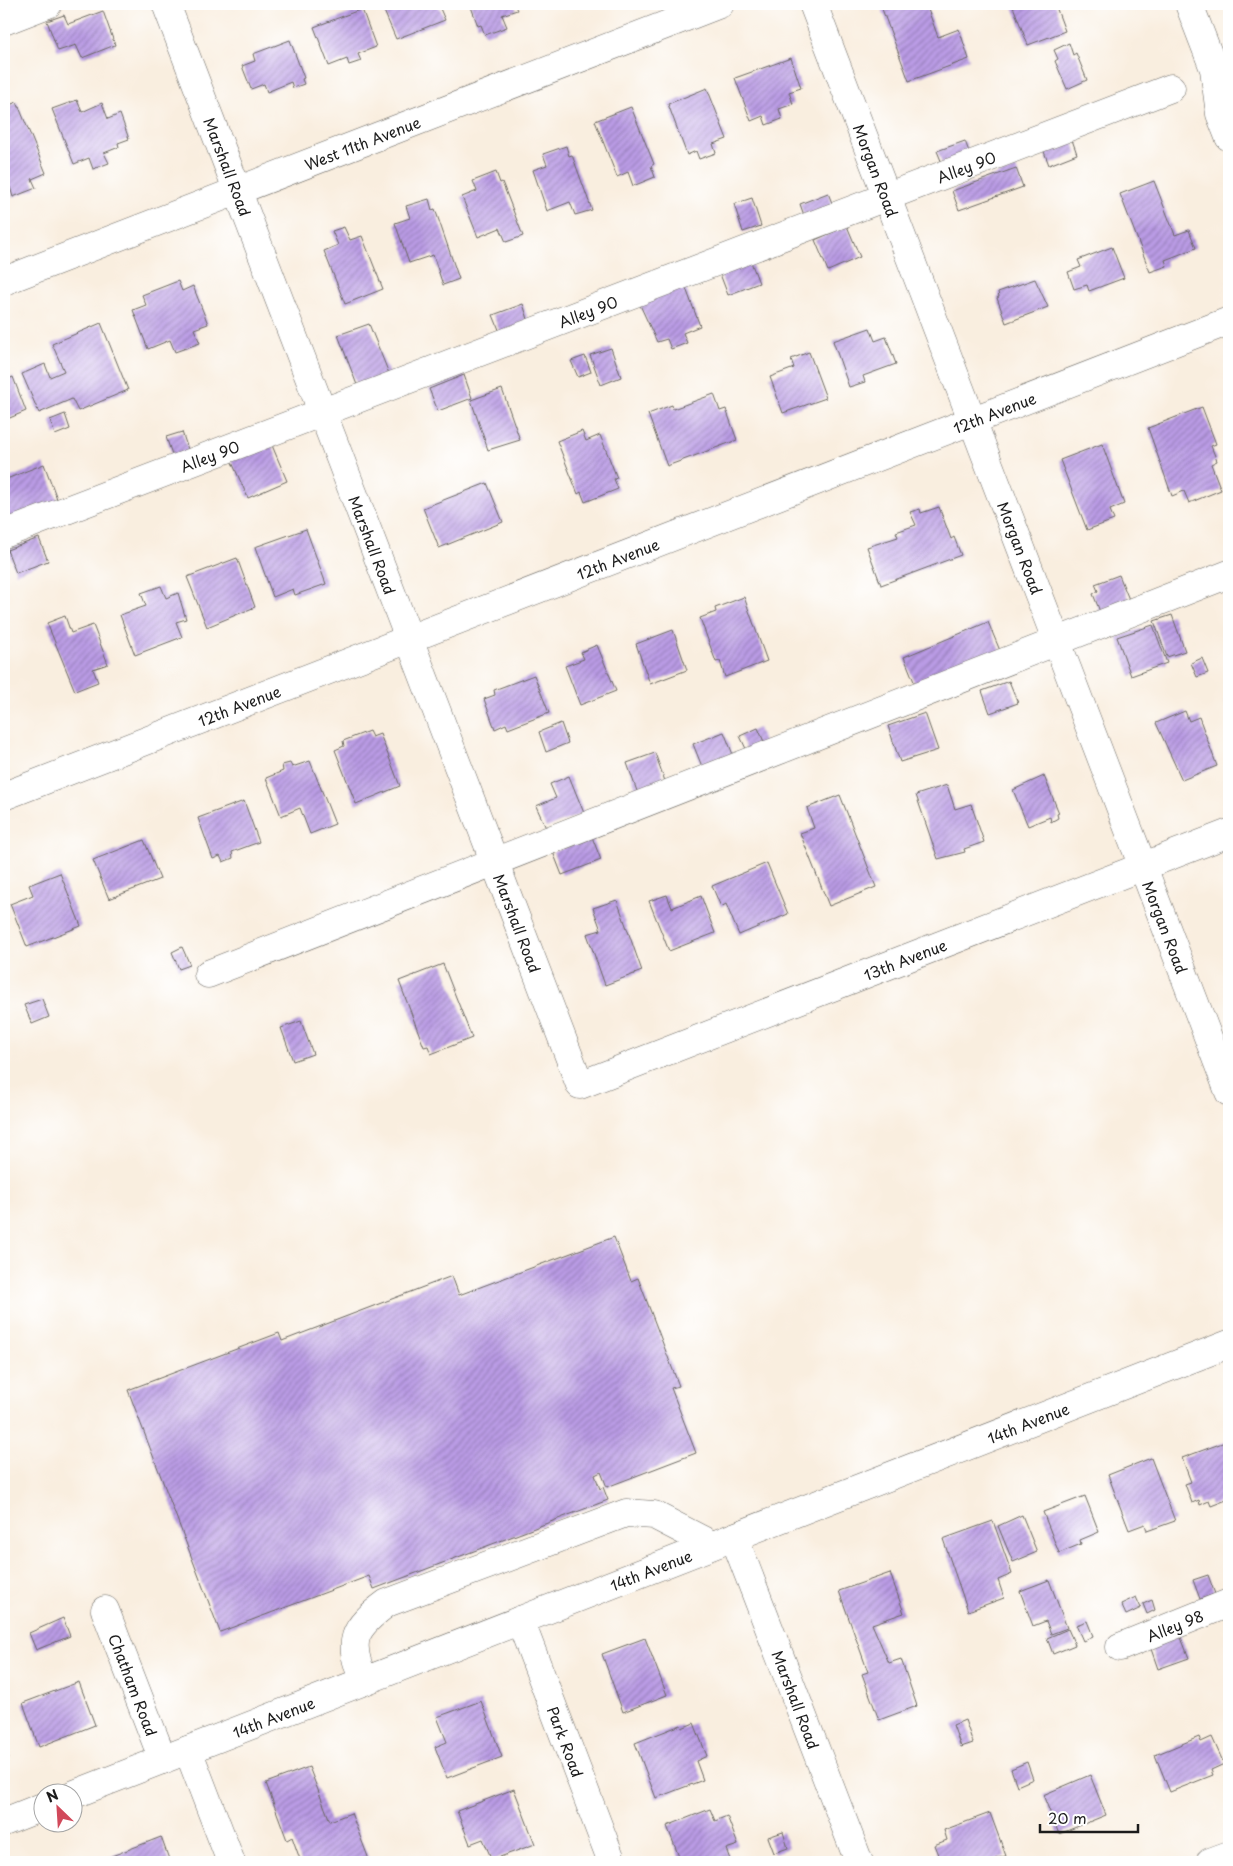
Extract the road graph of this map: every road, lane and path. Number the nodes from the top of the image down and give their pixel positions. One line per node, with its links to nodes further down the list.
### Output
1 (48, 4): 6 (street)
2 (166, 4): 9 (street, Marshall Road)
3 (720, 4): 9 (street, West 11th Avenue)
4 (814, 4): 10 (street, Morgan Road)
5 (1189, 4): 8 (street)
6 (4, 21)
7 (1171, 88): 10 (street, Alley 90)
8 (1229, 138)
9 (237, 191): 11 (street, West 11th Avenue); 13 (street, Marshall Road)
10 (887, 196): 13 (street, Alley 90); 14 (street, Morgan Road)
11 (4, 281)
12 (1229, 321): 14 (street, 12th Avenue)
13 (322, 413): 15 (street, Alley 90); 17 (street, Marshall Road)
14 (973, 420): 17 (street, 12th Avenue); 18 (street, Morgan Road)
15 (4, 534)
16 (1229, 574): 18 (street)
17 (409, 639): 19 (street, 12th Avenue); 21 (street, Marshall Road)
18 (1057, 641): 21 (street); 22 (street, Morgan Road)
19 (4, 796)
20 (1229, 833): 22 (street, 13th Avenue)
21 (494, 862): 23 (street); 24 (street, Marshall Road)
22 (1143, 867): 24 (street, 13th Avenue); 25 (street, Morgan Road)
23 (208, 974)
24 (580, 1085)
25 (1229, 1092)
26 (1229, 1344): 27 (street, 14th Avenue)
27 (723, 1541): 30 (street, 14th Avenue); 32 (street); 41 (street, Marshall Road)
28 (1229, 1603): 31 (street, Alley 98)
29 (105, 1610): 34 (street, Chatham Road)
30 (520, 1620): 32 (street, 14th Avenue); 40 (street, Park Road)
31 (1120, 1647)
32 (364, 1682): 33 (street, 14th Avenue)
33 (188, 1750): 34 (street, 14th Avenue); 39 (street)
34 (163, 1760): 35 (street, 14th Avenue)
35 (82, 1791)
36 (32, 1811): 37 (street)
37 (4, 1822)
38 (1229, 1855): 42 (street)
39 (231, 1862)
40 (612, 1862)
41 (859, 1862)
42 (1210, 1862)

